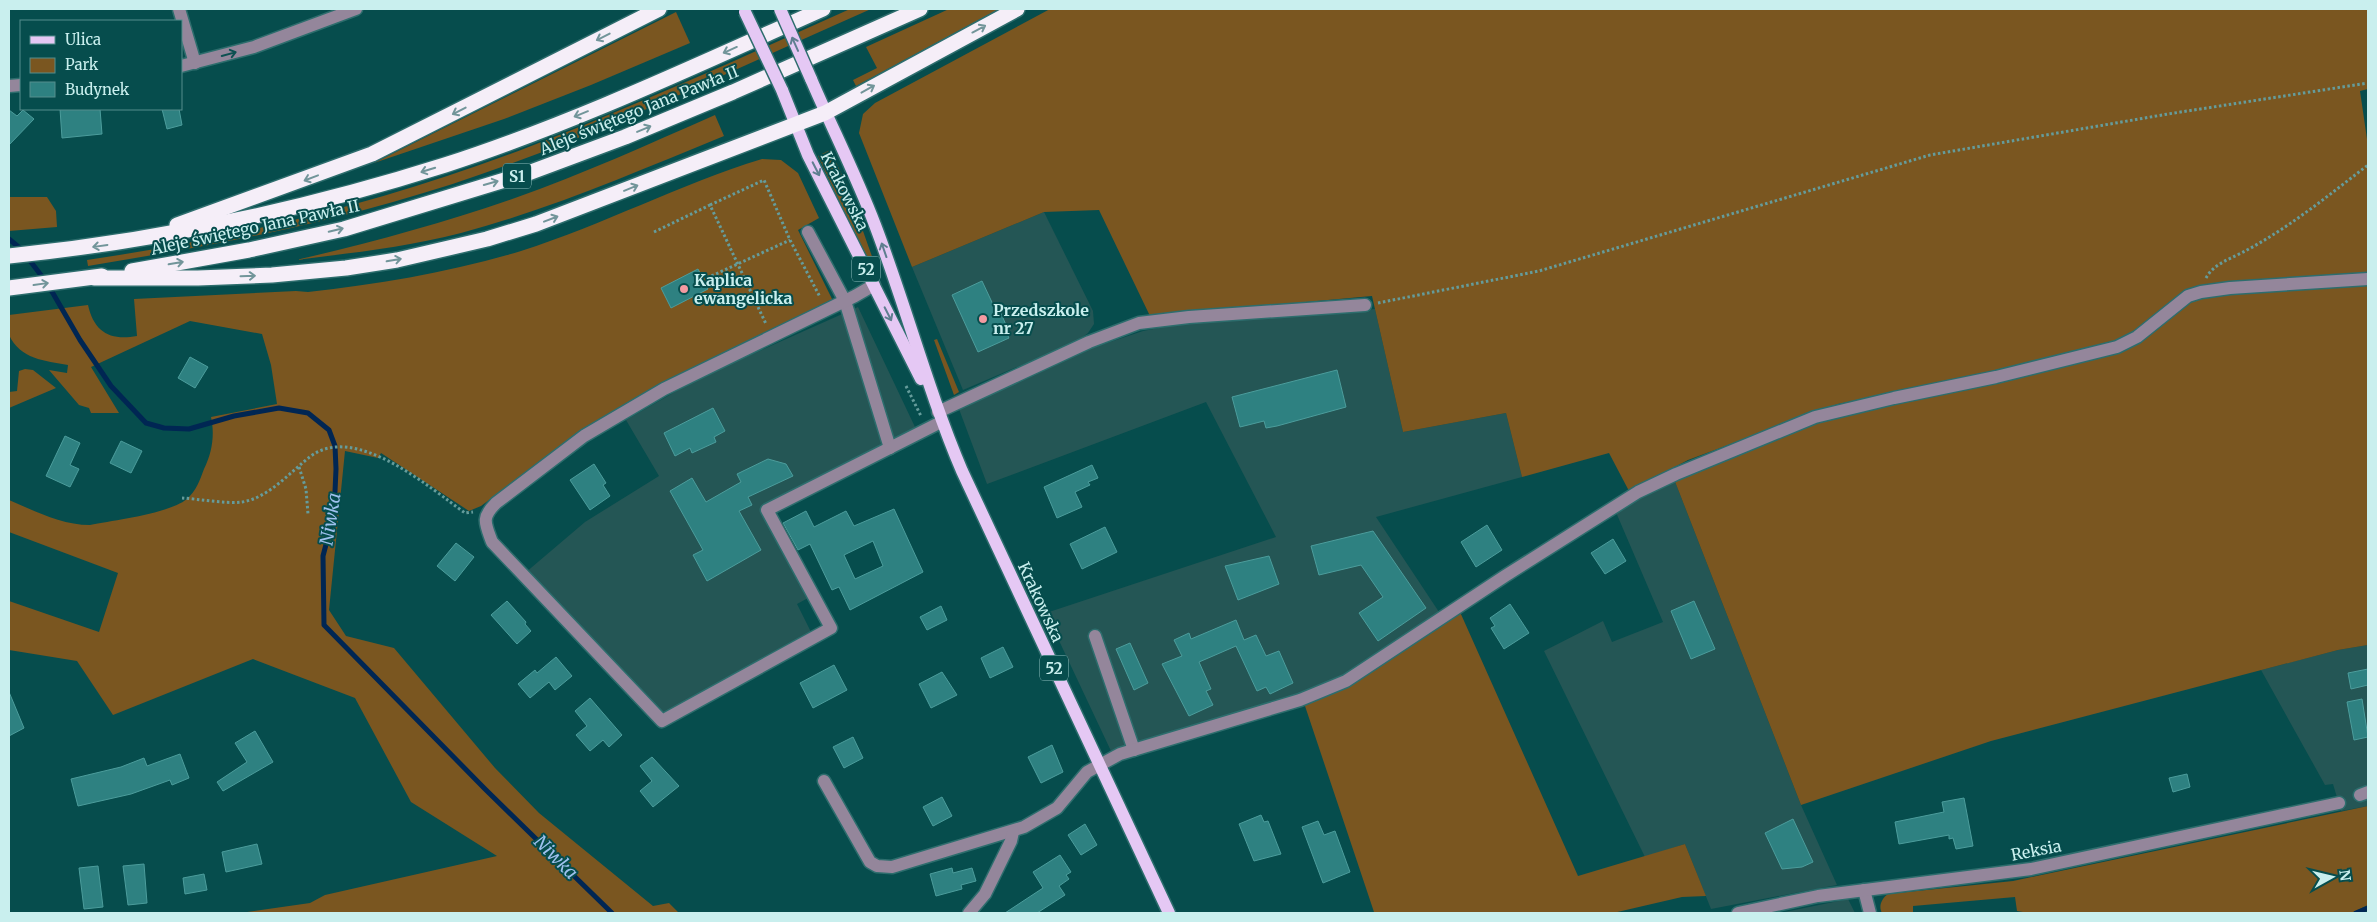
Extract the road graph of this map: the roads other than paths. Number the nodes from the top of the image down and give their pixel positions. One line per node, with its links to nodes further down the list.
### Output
1 (356, 9): 9 (street, one-way to 1)
2 (659, 9): 14 (highway, one-way to 14)
3 (780, 9): 11 (main road, Krakowska / 52, one-way to 3, bridge)
4 (823, 9): 14 (highway, Aleje świętego Jana Pawła II / S1, one-way to 14)
5 (920, 9): 16 (highway, Aleje świętego Jana Pawła II / S1, one-way to 5)
6 (1017, 9): 11 (highway, one-way to 6)
7 (744, 10): 12 (main road, Krakowska / 52, bridge)
8 (182, 22): 9 (street)
9 (195, 63): 10 (street)
10 (182, 66)
11 (825, 112): 12 (highway); 22 (main road, Krakowska / 52, one-way to 11)
12 (795, 124): 16 (highway, one-way to 12); 18 (main road, Krakowska / 52, one-way to 18)
13 (808, 232): 20 (street)
14 (128, 242): 15 (highway, Aleje świętego Jana Pawła II / S1, one-way to 15)
15 (9, 256)
16 (94, 278): 19 (highway, Aleje świętego Jana Pawła II / S1, one-way to 16)
17 (2368, 279): 25 (street)
18 (874, 285): 20 (street); 22 (main road, Krakowska / 52, one-way to 22)
19 (9, 288)
20 (845, 301): 23 (street); 23 (street)
21 (1365, 305): 22 (street)
22 (939, 417): 23 (street); 26 (main road, Krakowska / 52)
23 (890, 448)
24 (1095, 636): 25 (street)
25 (1134, 750): 26 (street)
26 (1100, 764): 29 (street); 32 (main road, Krakowska / 52)
27 (824, 781): 29 (street)
28 (2339, 803): 30 (street, Reksia)
29 (1013, 832): 31 (street)
30 (1864, 890): 33 (street, Reksia); 34 (street)
31 (969, 913)
32 (1169, 913)
33 (1738, 913)
34 (1870, 913)

